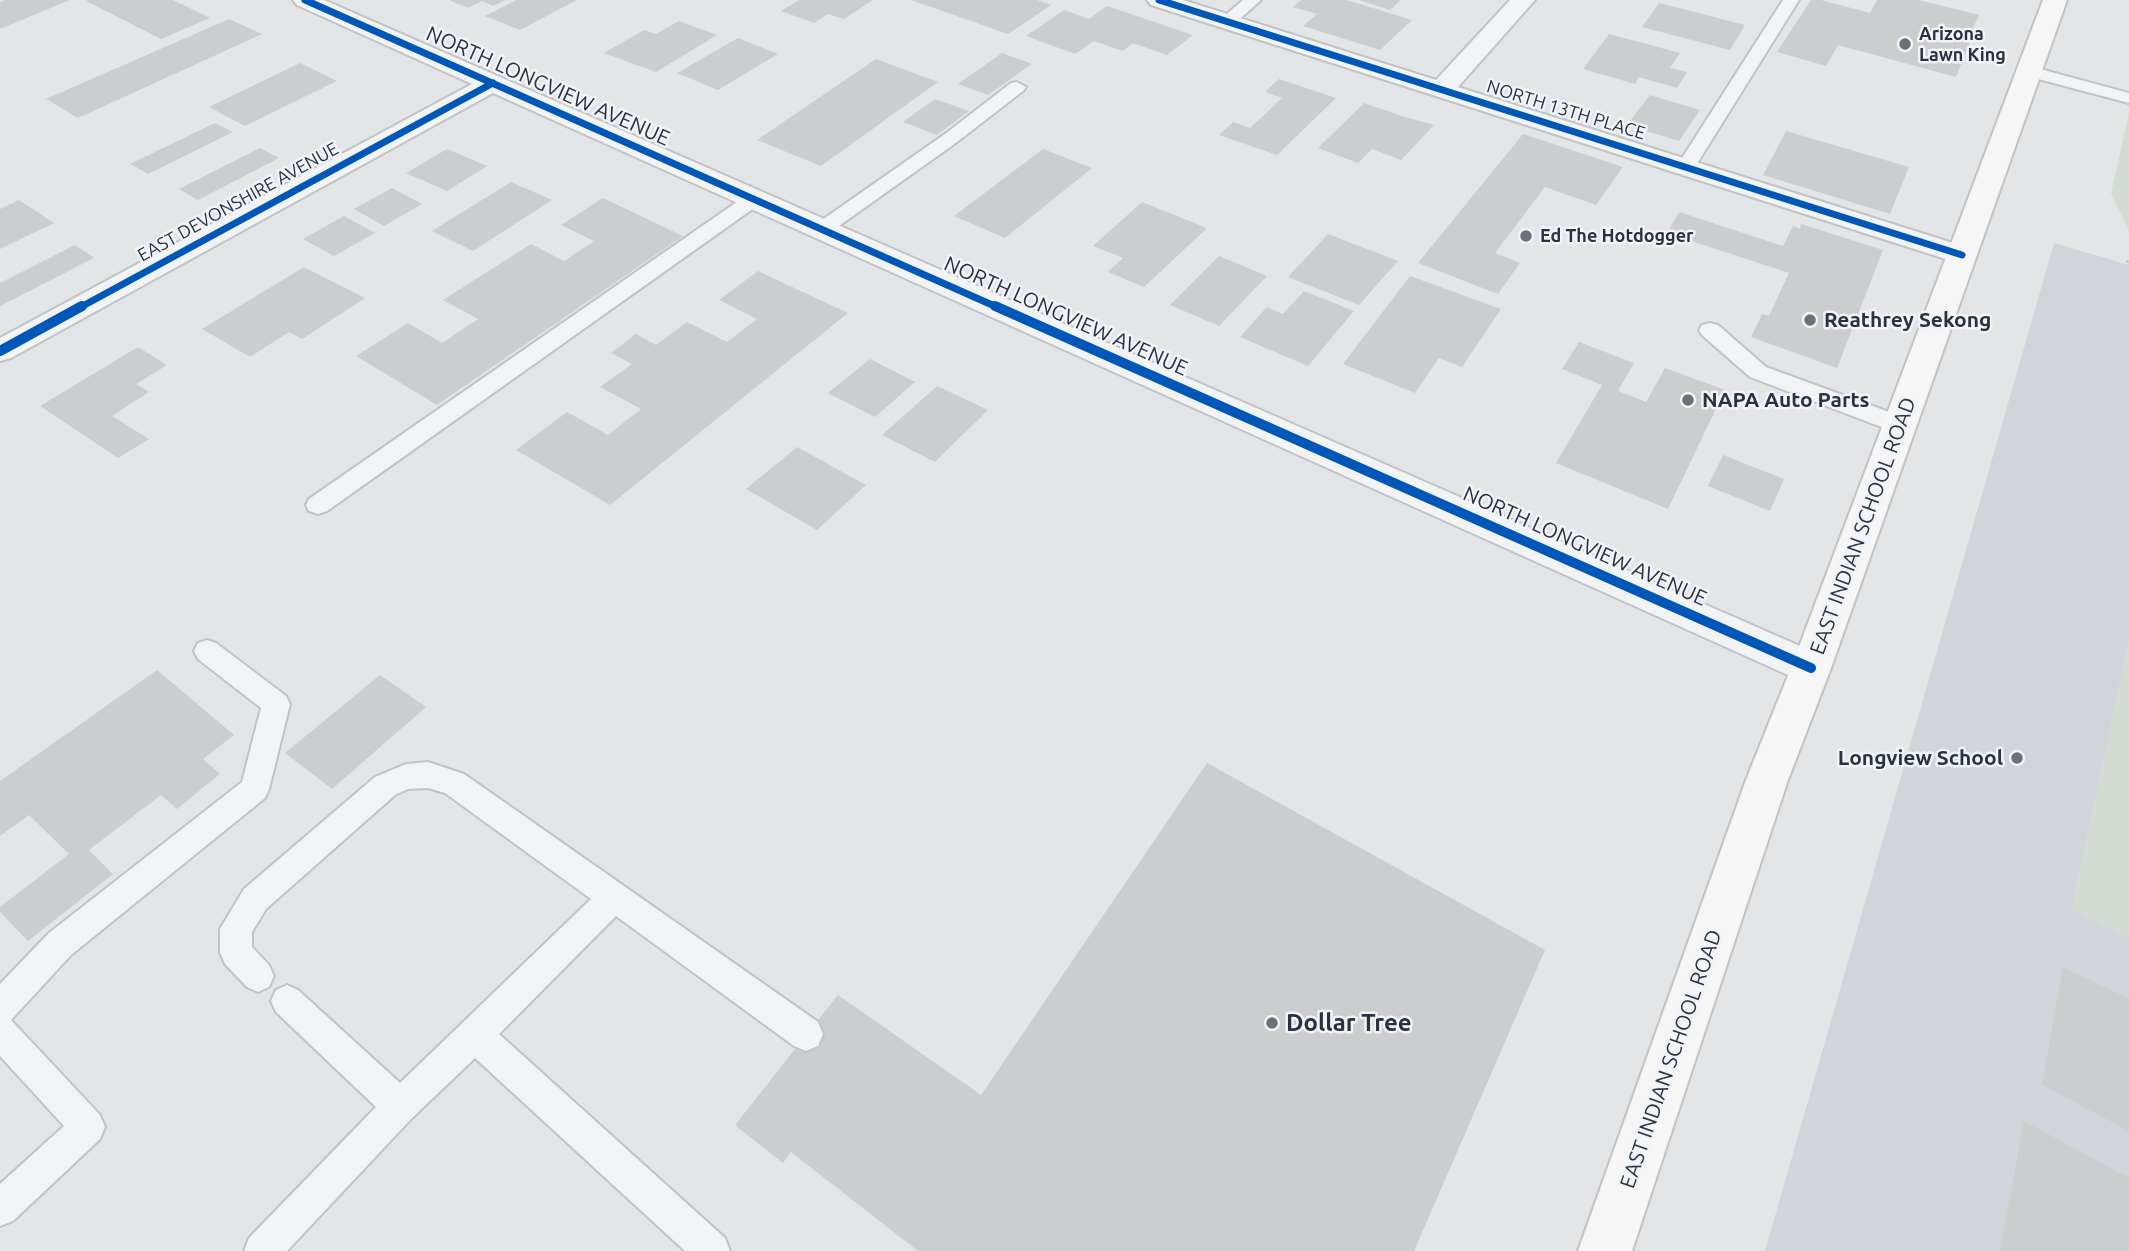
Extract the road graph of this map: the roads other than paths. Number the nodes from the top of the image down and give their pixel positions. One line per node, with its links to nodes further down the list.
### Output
1 (305, 0): 9 (street, NORTH LONGVIEW AVENUE)
2 (1159, 0): 7 (street, NORTH 13TH PLACE)
3 (1253, 0): 7 (lane)
4 (1523, 0): 11 (street)
5 (1791, 0): 13 (lane)
6 (2055, 0): 8 (main road, EAST INDIAN SCHOOL ROAD)
7 (1227, 22): 11 (street, NORTH 13TH PLACE)
8 (2029, 71): 12 (lane); 16 (main road, EAST INDIAN SCHOOL ROAD)
9 (493, 83): 14 (street, NORTH LONGVIEW AVENUE); 18 (street, EAST DEVONSHIRE AVENUE)
10 (1017, 87): 15 (lane)
11 (1441, 90): 13 (street, NORTH 13TH PLACE)
12 (2129, 98)
13 (1686, 166): 16 (street, NORTH 13TH PLACE)
14 (754, 199): 15 (street, NORTH LONGVIEW AVENUE); 20 (lane)
15 (822, 229): 22 (street, NORTH LONGVIEW AVENUE)
16 (1962, 255): 19 (main road, EAST INDIAN SCHOOL ROAD)
17 (1710, 330): 19 (lane)
18 (0, 351)
19 (1900, 425): 22 (main road, EAST INDIAN SCHOOL ROAD)
20 (318, 505)
21 (207, 651): 26 (lane)
22 (1811, 668): 34 (main road, EAST INDIAN SCHOOL ROAD)
23 (614, 897): 24 (lane); 28 (lane); 29 (lane)
24 (258, 976)
25 (287, 1001): 30 (lane)
26 (0, 1008)
27 (0, 1032): 31 (lane)
28 (806, 1034)
29 (475, 1035): 30 (lane); 33 (lane)
30 (400, 1106): 32 (lane)
31 (0, 1208)
32 (262, 1251)
33 (712, 1251)
34 (1605, 1251)

